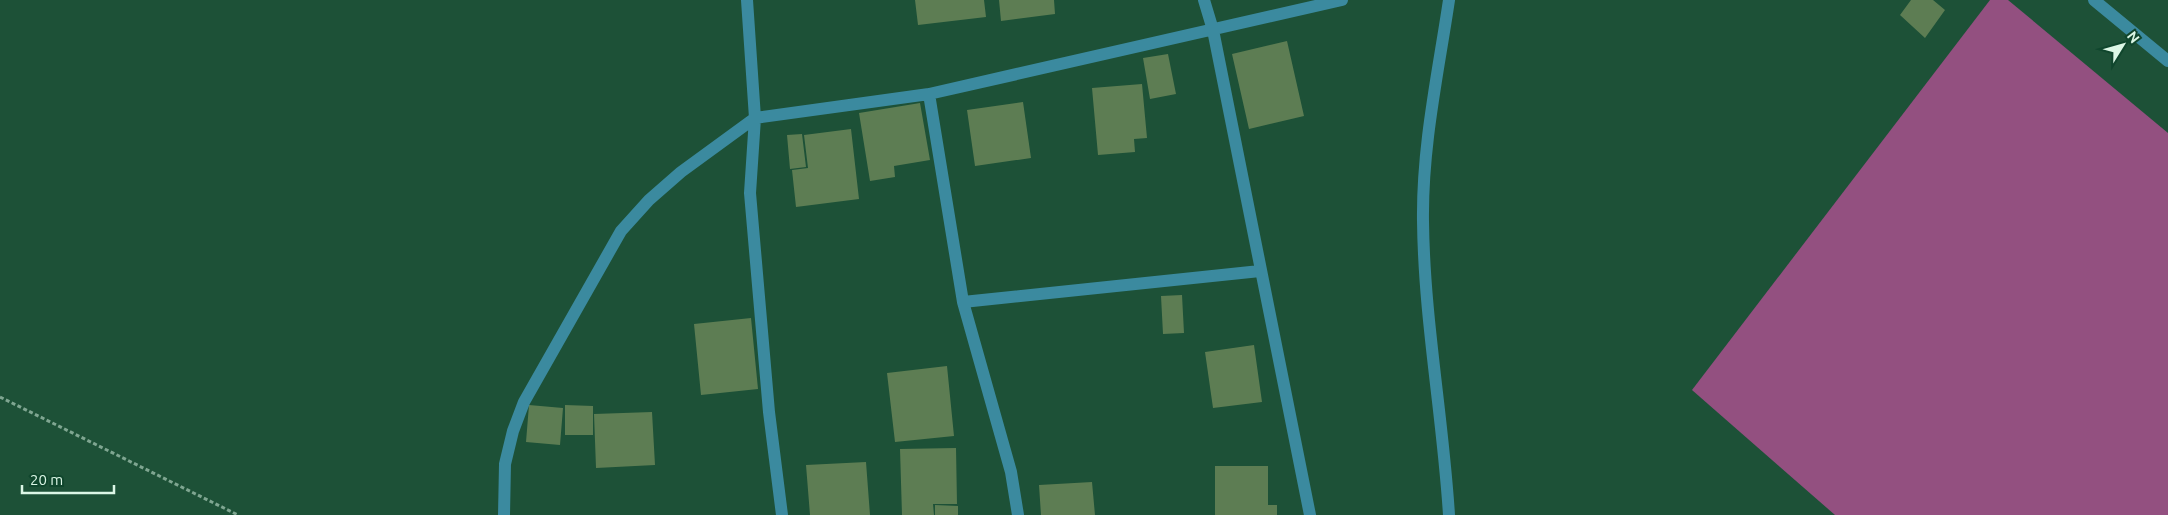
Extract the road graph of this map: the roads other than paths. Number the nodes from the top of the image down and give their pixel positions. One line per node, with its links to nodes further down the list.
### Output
1 (747, 0): 9 (street)
2 (1204, 0): 6 (street)
3 (1342, 0): 6 (street)
4 (1448, 0): 16 (street)
5 (2094, 0): 7 (street)
6 (1213, 30): 8 (street); 10 (street)
7 (2168, 61)
8 (929, 94): 9 (street); 11 (street)
9 (755, 118): 12 (street); 13 (street)
10 (1260, 271): 11 (street); 15 (street)
11 (963, 302): 14 (street)
12 (504, 515)
13 (782, 515)
14 (1018, 515)
15 (1310, 515)
16 (1448, 515)

